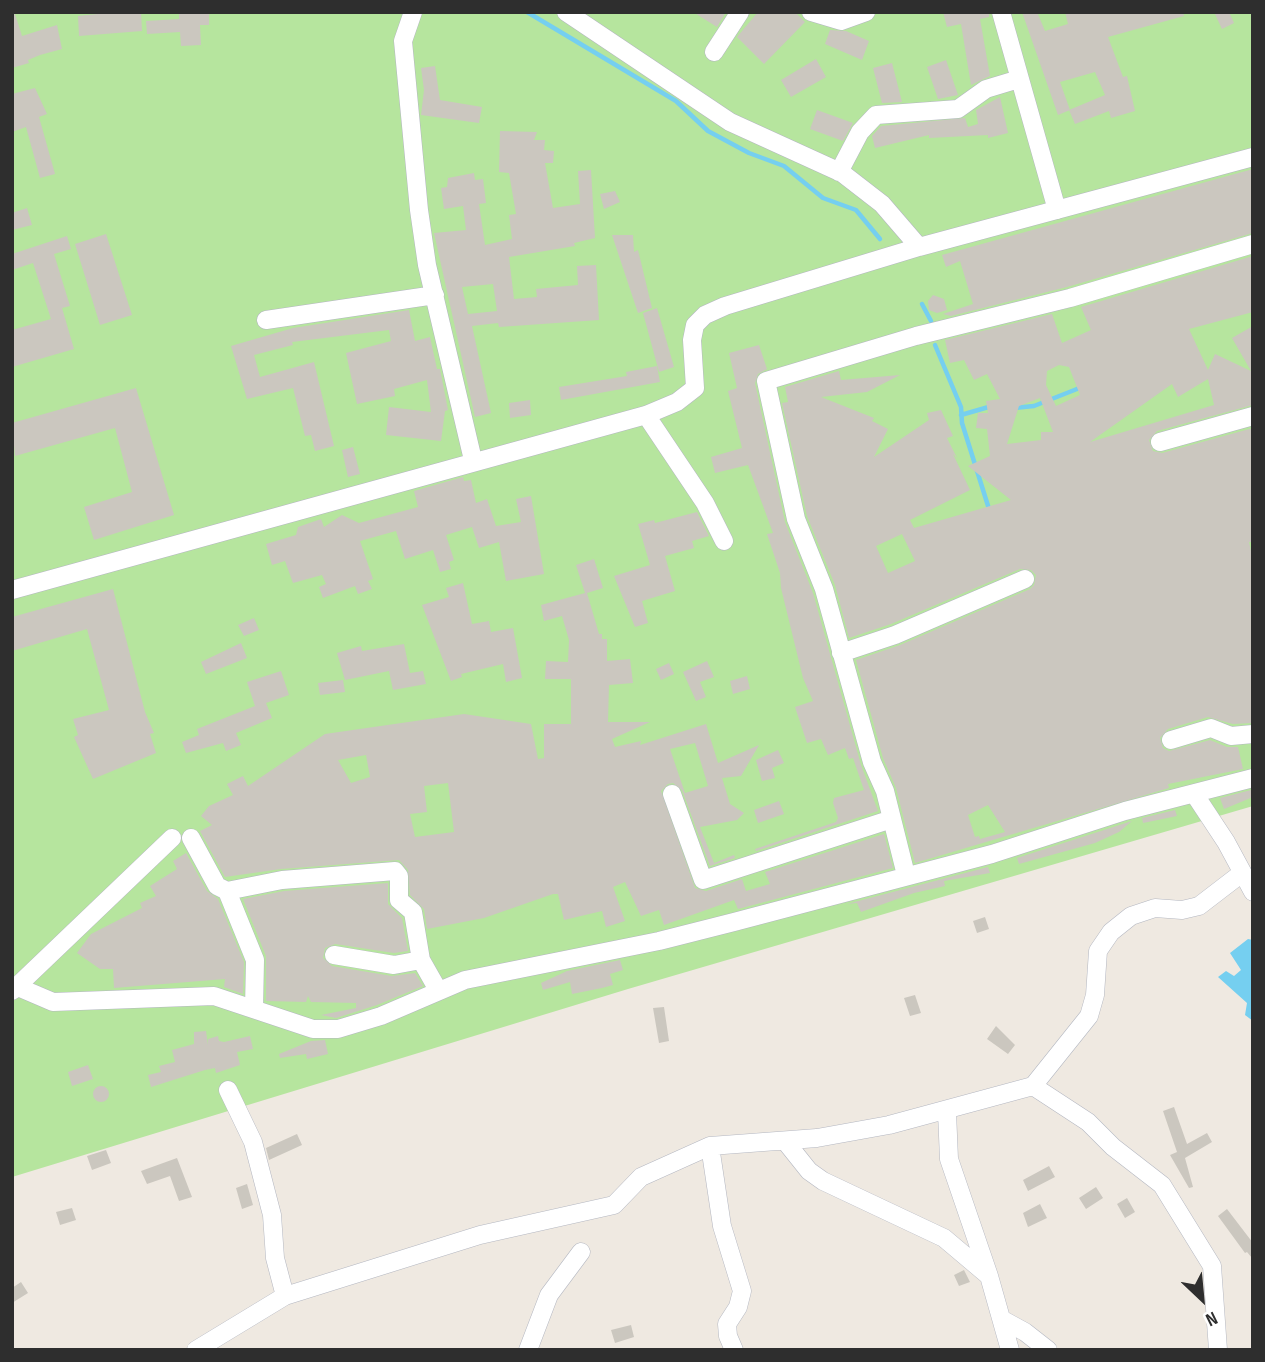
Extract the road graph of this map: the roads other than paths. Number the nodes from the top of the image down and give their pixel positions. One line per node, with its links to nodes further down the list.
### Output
1 (412, 12): 14 (street)
2 (566, 12): 10 (street)
3 (740, 12): 7 (street)
4 (811, 12): 5 (street)
5 (866, 12)
6 (1001, 12): 8 (street)
7 (714, 52)
8 (1019, 79): 10 (street); 11 (street)
9 (1253, 157): 11 (street)
10 (839, 172): 13 (street)
11 (1057, 210): 13 (street)
12 (1253, 244): 23 (street)
13 (919, 247): 16 (street)
14 (435, 295): 15 (street); 19 (street)
15 (266, 320)
16 (646, 415): 19 (street); 20 (street)
17 (1253, 416): 18 (street)
18 (1160, 442)
19 (473, 460): 22 (street)
20 (724, 541)
21 (1025, 579): 23 (street)
22 (12, 590)
23 (841, 653): 29 (street)
24 (1253, 734): 25 (street)
25 (1171, 740)
26 (1253, 778): 28 (street)
27 (672, 794): 29 (street)
28 (1195, 795): 32 (street); 33 (street)
29 (892, 819): 33 (street)
30 (172, 838): 38 (street)
31 (191, 838): 34 (street)
32 (1242, 873): 35 (street); 41 (street)
33 (906, 875): 39 (street)
34 (227, 891): 37 (street); 40 (street)
35 (1253, 892)
36 (334, 955): 37 (street)
37 (421, 960): 39 (street)
38 (15, 989): 40 (street)
39 (438, 990): 40 (street)
40 (254, 1009)
41 (1033, 1086): 44 (street); 55 (street)
42 (228, 1090): 48 (street)
43 (947, 1112): 47 (street)
44 (785, 1141): 45 (street); 47 (street)
45 (710, 1146): 48 (street); 52 (street)
46 (581, 1252): 51 (street)
47 (989, 1276): 49 (street)
48 (285, 1296): 50 (street)
49 (1003, 1320): 53 (street); 54 (street)
50 (196, 1350)
51 (528, 1350)
52 (734, 1350)
53 (1010, 1350)
54 (1048, 1350)
55 (1218, 1350)

